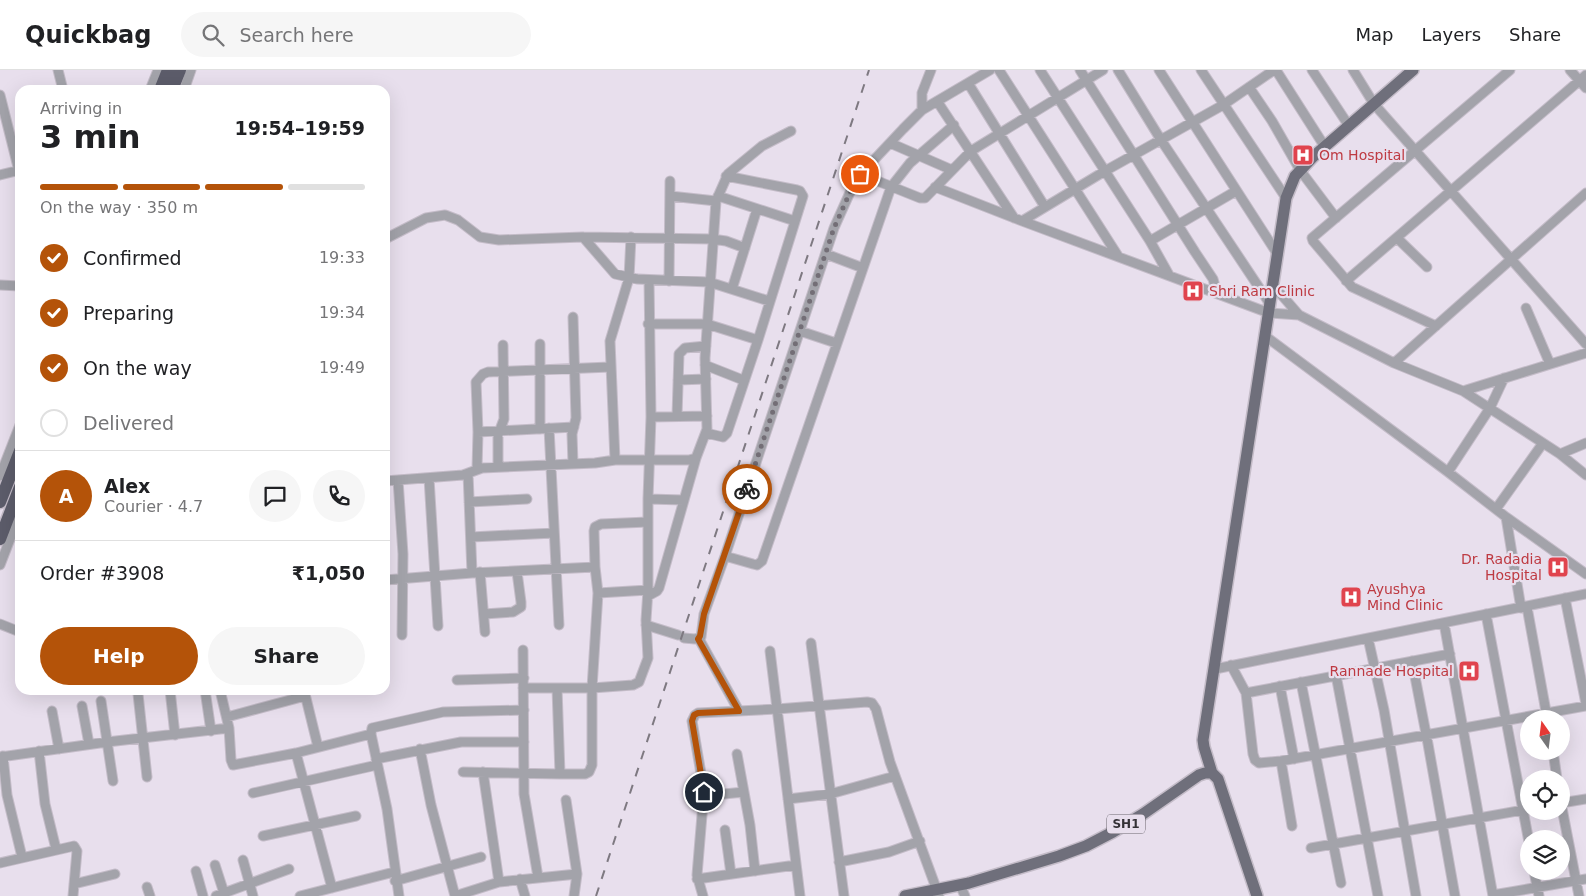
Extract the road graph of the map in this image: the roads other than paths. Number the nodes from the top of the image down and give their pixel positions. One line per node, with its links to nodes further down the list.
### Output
1 (58, 70): 24 (street)
2 (158, 70): 25 (street)
3 (168, 70): 26 (highway)
4 (180, 70): 27 (highway)
5 (191, 70): 28 (street)
6 (932, 70): 35 (street)
7 (990, 70): 23 (street)
8 (999, 70): 36 (street)
9 (1040, 70): 31 (street)
10 (1080, 70): 21 (street)
11 (1103, 70): 21 (street)
12 (1118, 70): 42 (street)
13 (1159, 70): 37 (street)
14 (1201, 70): 34 (street)
15 (1275, 70): 29 (street); 44 (street)
16 (1312, 70): 39 (street)
17 (1353, 70): 33 (street)
18 (1413, 70): 33 (main road)
19 (1510, 70): 45 (street)
20 (1570, 70): 22 (street)
21 (1086, 80): 31 (street); 48 (street)
22 (1584, 81): 62 (street)
23 (968, 83): 32 (street); 41 (street)
24 (61, 85)
25 (152, 85)
26 (162, 85)
27 (174, 85)
28 (186, 85)
29 (1249, 87): 34 (street); 51 (street)
30 (0, 95): 47 (street)
31 (1058, 98): 36 (street); 52 (street)
32 (937, 101): 35 (street); 38 (street)
33 (1374, 104): 39 (main road); 45 (street)
34 (1223, 105): 37 (street); 66 (street)
35 (922, 110): 43 (street)
36 (1028, 117): 41 (street); 60 (street)
37 (1192, 122): 42 (street); 61 (street)
38 (954, 125): 46 (street); 49 (street)
39 (1349, 126): 44 (main road)
40 (791, 131): 56 (street)
41 (1001, 134): 46 (street); 67 (street)
42 (1161, 140): 48 (street); 68 (street)
43 (890, 143): 49 (street); 54 (street)
44 (1325, 147): 51 (main road)
45 (1416, 150): 62 (street); 70 (street)
46 (971, 151): 50 (street); 71 (street)
47 (15, 153)
48 (1134, 154): 52 (street); 73 (street)
49 (919, 155): 50 (street); 58 (street)
50 (952, 170): 59 (street)
51 (1300, 170): 66 (main road); 70 (street)
52 (1105, 171): 60 (street); 80 (street)
53 (15, 173): 55 (street)
54 (860, 174): 58 (street); 82 (street)
55 (0, 175)
56 (726, 176): 65 (street); 72 (street)
57 (670, 181): 64 (street)
58 (891, 187): 59 (street); 87 (street)
59 (935, 187): 71 (street)
60 (1075, 190): 67 (street); 84 (street)
61 (1236, 191): 68 (street); 83 (street)
62 (1452, 191): 78 (street); 85 (street)
63 (1586, 193): 85 (street)
64 (670, 196): 65 (street); 77 (street)
65 (717, 198): 69 (street); 79 (street)
66 (1286, 198): 83 (main road)
67 (1046, 207): 71 (street)
68 (1206, 208): 73 (street); 100 (street)
69 (757, 209): 72 (street); 81 (street)
70 (1336, 218): 92 (street)
71 (1018, 220): 84 (street)
72 (795, 221): 99 (street)
73 (1178, 225): 80 (street); 98 (street)
74 (390, 237): 75 (street)
75 (583, 237): 76 (street); 89 (street)
76 (631, 237): 77 (street); 89 (street)
77 (670, 238): 79 (street); 91 (street)
78 (1397, 238): 86 (street); 92 (street)
79 (712, 239): 81 (street); 93 (street)
80 (1150, 241): 88 (street)
81 (745, 248): 97 (street)
82 (826, 254): 87 (street); 107 (street)
83 (1278, 255): 95 (main road)
84 (1118, 257): 88 (street)
85 (1512, 258): 106 (street); 112 (street)
86 (1427, 267)
87 (862, 268): 110 (street)
88 (1169, 275): 98 (street)
89 (629, 278): 90 (street); 119 (street)
90 (649, 280): 91 (street); 104 (street)
91 (669, 281): 93 (street)
92 (1346, 281): 106 (street)
93 (709, 282): 97 (street); 105 (street)
94 (0, 284): 96 (street)
95 (1273, 284): 100 (main road); 102 (street)
96 (15, 286)
97 (732, 289): 99 (street)
98 (1217, 293): 100 (street)
99 (769, 301): 109 (street)
100 (1269, 308): 102 (street); 108 (main road)
101 (1526, 308): 117 (street)
102 (1299, 315): 116 (street)
103 (573, 317): 120 (street)
104 (648, 324): 105 (street); 131 (street)
105 (707, 324): 109 (street); 114 (street)
106 (1436, 326): 116 (street)
107 (800, 331): 110 (street); 169 (street)
108 (1265, 336): 149 (street); 203 (main road)
109 (758, 340): 126 (street)
110 (836, 343): 169 (street)
111 (540, 344): 121 (street)
112 (1586, 344)
113 (502, 345): 122 (street)
114 (706, 346): 118 (street); 125 (street)
115 (1586, 353): 117 (street)
116 (1394, 363): 127 (street)
117 (1550, 364): 123 (street)
118 (705, 365): 124 (street); 126 (street)
119 (610, 367): 120 (street); 143 (street)
120 (575, 370): 121 (street); 132 (street)
121 (540, 371): 122 (street); 133 (street)
122 (503, 372): 134 (street); 135 (street)
123 (1504, 378): 127 (street); 128 (street)
124 (706, 379): 125 (street); 130 (street)
125 (678, 380): 129 (street)
126 (743, 380): 136 (street)
127 (1464, 391): 128 (street)
128 (1490, 408): 138 (street); 149 (street)
129 (677, 416): 130 (street); 131 (street)
130 (707, 416): 136 (street)
131 (651, 417): 142 (street)
132 (574, 427): 133 (street); 145 (street)
133 (545, 428): 134 (street); 146 (street)
134 (499, 431): 135 (street); 147 (street)
135 (478, 432): 148 (street)
136 (706, 433): 141 (street)
137 (15, 438): 152 (street)
138 (1543, 443): 140 (street); 162 (street)
139 (1586, 443): 140 (street)
140 (1560, 454): 151 (street)
141 (696, 458): 142 (street); 159 (street)
142 (649, 459): 143 (street); 157 (street)
143 (615, 460): 145 (street)
144 (15, 464): 160 (highway)
145 (573, 464): 146 (street)
146 (551, 465): 147 (street); 166 (street)
147 (498, 467): 148 (street)
148 (477, 469): 150 (street)
149 (1448, 472): 162 (street)
150 (468, 473): 153 (street); 161 (street)
151 (1586, 475)
152 (0, 476)
153 (429, 478): 154 (street); 176 (street)
154 (398, 480): 155 (street); 177 (street)
155 (390, 481)
156 (527, 499): 161 (street)
157 (648, 499): 159 (street); 164 (street)
158 (15, 500): 168 (highway)
159 (684, 500): 180 (street)
160 (0, 502)
161 (469, 502): 167 (street)
162 (1496, 509): 163 (street)
163 (1506, 517): 175 (street); 183 (street)
164 (648, 522): 171 (street); 180 (street)
165 (15, 526): 170 (street)
166 (554, 533): 167 (street); 172 (street)
167 (471, 537): 174 (street)
168 (0, 538)
169 (725, 556): 193 (street)
170 (0, 566)
171 (595, 567): 172 (street); 179 (street)
172 (556, 569): 173 (street); 188 (street)
173 (517, 572): 174 (street); 184 (street)
174 (476, 573): 176 (street); 184 (street)
175 (1586, 574)
176 (436, 576): 177 (street); 189 (street)
177 (403, 578): 178 (street); 194 (street)
178 (390, 579)
179 (598, 593): 180 (street); 210 (street)
180 (648, 593): 192 (street)
181 (1586, 594): 182 (street)
182 (1565, 598): 183 (street); 219 (street)
183 (1524, 608): 185 (street); 224 (street)
184 (484, 614): 191 (street)
185 (1486, 614): 186 (street); 230 (street)
186 (1444, 622): 195 (street); 199 (street)
187 (0, 624): 190 (street)
188 (559, 625)
189 (438, 626)
190 (15, 630)
191 (485, 632)
192 (647, 633): 193 (street); 210 (street)
193 (700, 634): 227 (street)
194 (402, 635)
195 (1368, 638): 201 (street); 202 (street)
196 (811, 642): 221 (street)
197 (523, 650): 207 (street)
198 (770, 651): 223 (street)
199 (1450, 654): 200 (street); 232 (street)
200 (1412, 661): 202 (street); 235 (street)
201 (1231, 665): 203 (street); 211 (street)
202 (1374, 668): 204 (street); 238 (street)
203 (1215, 669): 256 (main road)
204 (1336, 675): 206 (street); 243 (street)
205 (457, 680): 207 (street)
206 (1301, 682): 208 (street); 249 (street)
207 (524, 683): 209 (street); 222 (street)
208 (1280, 686): 211 (street); 251 (street)
209 (557, 688): 210 (street); 258 (street)
210 (592, 688): 258 (street)
211 (1246, 693): 252 (street)
212 (138, 695): 237 (street)
213 (171, 695): 236 (street)
214 (206, 695): 233 (street)
215 (221, 695): 228 (street)
216 (298, 695): 228 (street)
217 (305, 695): 242 (street)
218 (101, 700): 239 (street)
219 (1586, 705): 225 (street)
220 (82, 706): 241 (street)
221 (819, 706): 223 (street); 259 (street); 266 (street)
222 (524, 710): 234 (street); 240 (street)
223 (777, 710): 227 (street); 270 (street)
224 (1546, 710)
225 (1568, 710)
226 (52, 711): 244 (street)
227 (739, 711): 267 (street)
228 (226, 716): 231 (street)
229 (1520, 719): 230 (street)
230 (1505, 721): 232 (street); 263 (street)
231 (229, 728): 233 (street); 247 (street)
232 (1464, 728): 235 (street); 274 (street)
233 (211, 730): 236 (street)
234 (370, 734): 242 (street); 253 (street)
235 (1427, 734): 238 (street); 277 (street)
236 (175, 735): 237 (street)
237 (142, 738): 239 (street); 260 (street)
238 (1390, 741): 243 (street); 280 (street)
239 (107, 742): 241 (street); 261 (street)
240 (524, 742): 245 (street); 257 (street)
241 (88, 744): 244 (street)
242 (318, 747): 247 (street)
243 (1351, 748): 249 (street); 282 (street)
244 (59, 749): 246 (street)
245 (420, 749): 253 (street); 294 (street)
246 (39, 752): 250 (street); 286 (street)
247 (296, 753): 262 (street)
248 (737, 754): 265 (street)
249 (1315, 754): 251 (street); 284 (street)
250 (1, 756): 287 (street)
251 (1294, 759): 252 (street)
252 (1281, 761): 278 (street)
253 (377, 762): 262 (street); 301 (street)
254 (463, 772): 255 (street)
255 (483, 772): 257 (street); 307 (street)
256 (1212, 773): 311 (main road, SH1); 332 (main road)
257 (524, 774): 258 (street); 302 (street)
258 (560, 774)
259 (896, 776): 266 (street); 283 (street)
260 (147, 777)
261 (112, 781)
262 (304, 781): 264 (street); 276 (street)
263 (1520, 785)
264 (252, 792)
265 (744, 792): 267 (street); 297 (street)
266 (830, 794): 270 (street); 290 (street)
267 (704, 796): 305 (street)
268 (1586, 799): 271 (street)
269 (566, 800): 299 (street)
270 (788, 800): 293 (street)
271 (1570, 802)
272 (1520, 811): 274 (street)
273 (356, 816): 276 (street)
274 (1480, 819): 277 (street); 317 (street)
275 (1564, 820): 306 (street)
276 (316, 825): 281 (street); 313 (street)
277 (1442, 825): 280 (street); 335 (street)
278 (1292, 826)
279 (725, 830): 300 (street)
280 (1405, 832): 282 (street); 334 (street)
281 (264, 836)
282 (1367, 838): 284 (street); 333 (street)
283 (920, 841): 290 (street); 315 (street)
284 (1334, 844): 285 (street); 309 (street)
285 (1311, 848)
286 (56, 850): 287 (street); 310 (street)
287 (22, 857): 291 (street)
288 (482, 857): 294 (street)
289 (243, 860): 308 (street)
290 (839, 862): 329 (street)
291 (0, 863)
292 (215, 865): 316 (street)
293 (796, 865): 297 (street); 328 (street)
294 (447, 866): 301 (street); 324 (street)
295 (289, 869): 308 (street)
296 (196, 871): 320 (street)
297 (755, 871): 300 (street)
298 (115, 874): 310 (street)
299 (577, 874): 302 (street); 326 (street)
300 (731, 874): 305 (street)
301 (395, 876): 313 (street); 323 (street)
302 (538, 877): 304 (street)
303 (1586, 878): 306 (street)
304 (520, 879): 307 (street); 325 (street)
305 (697, 879): 327 (street)
306 (1576, 881): 314 (street); 336 (street)
307 (499, 882): 324 (street)
308 (250, 883): 316 (street); 321 (street)
309 (1341, 883)
310 (74, 884): 318 (street)
311 (960, 885): 315 (main road, SH1); 331 (street)
312 (147, 887): 319 (street)
313 (332, 888): 322 (street)
314 (1538, 891): 317 (street)
315 (938, 893): 330 (main road, SH1)
316 (220, 894)
317 (1493, 895)
318 (74, 896)
319 (150, 896)
320 (204, 896)
321 (253, 896)
322 (300, 896)
323 (399, 896)
324 (455, 896)
325 (524, 896)
326 (574, 896)
327 (704, 896)
328 (800, 896)
329 (844, 896)
330 (905, 896)
331 (966, 896)
332 (1256, 896)
333 (1378, 896)
334 (1416, 896)
335 (1455, 896)
336 (1579, 896)

